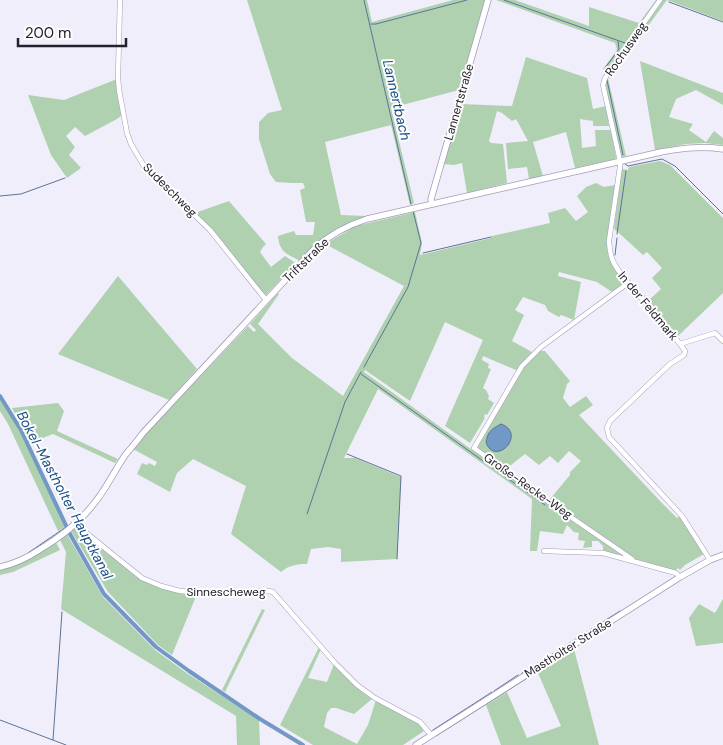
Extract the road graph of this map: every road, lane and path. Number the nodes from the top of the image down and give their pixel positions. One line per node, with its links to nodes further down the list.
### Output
1 (120, 0): 8 (street, Sudeschweg)
2 (488, 0): 6 (street, Lannertstraße)
3 (660, 0): 5 (street, Rochusweg)
4 (723, 149): 5 (street, Triftstraße)
5 (620, 161): 6 (street, Triftstraße); 7 (street, In der Feldmark)
6 (432, 204): 8 (street, Triftstraße)
7 (628, 283): 10 (street, In der Feldmark); 13 (street, Große-Recke-Weg)
8 (266, 300): 11 (street, Triftstraße)
9 (723, 342): 10 (street)
10 (680, 344): 15 (street, In der Feldmark)
11 (74, 525): 16 (street, Triftstraße); 18 (street, Sinnescheweg)
12 (544, 551): 13 (street, Große-Recke-Weg)
13 (623, 555): 17 (street, Große-Recke-Weg)
14 (723, 555): 15 (street, Mastholter Straße)
15 (710, 560): 17 (street, Mastholter Straße)
16 (0, 567)
17 (680, 577): 18 (street, Mastholter Straße)
18 (431, 735): 19 (street, Mastholter Straße)
19 (416, 745)

